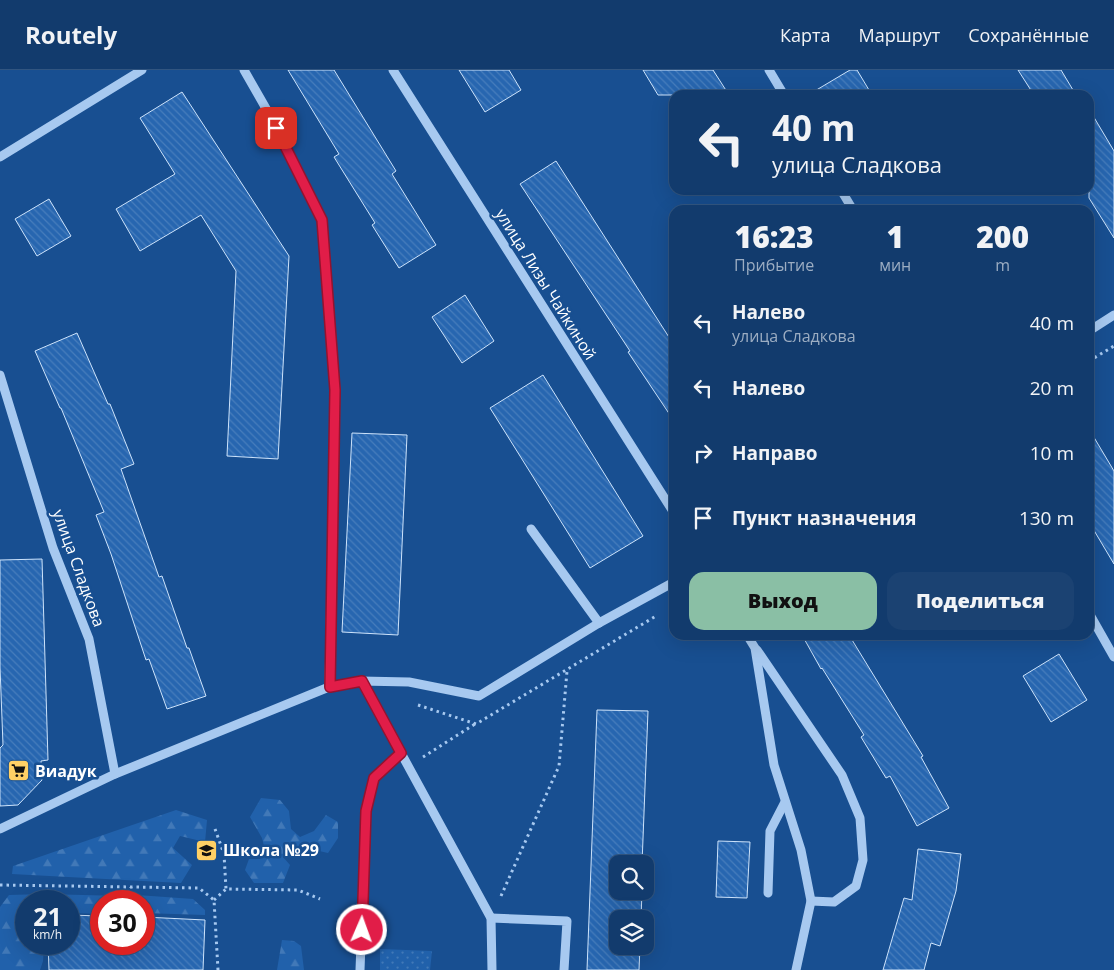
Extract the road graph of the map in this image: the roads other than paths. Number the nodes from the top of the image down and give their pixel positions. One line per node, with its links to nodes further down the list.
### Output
1 (142, 70): 6 (street)
2 (244, 70): 19 (street)
3 (393, 70): 10 (street, улица Лизы Чайкиной)
4 (769, 70): 5 (street)
5 (781, 90)
6 (0, 157)
7 (1114, 316): 8 (street)
8 (1094, 328)
9 (0, 375): 21 (street, улица Сладкова)
10 (669, 505)
11 (531, 529): 14 (street)
12 (669, 585): 14 (street)
13 (1094, 622): 17 (street)
14 (599, 623): 18 (street)
15 (750, 640): 16 (street)
16 (755, 648): 22 (street); 25 (street)
17 (1114, 657)
18 (362, 681): 19 (street); 20 (street)
19 (330, 687): 21 (street)
20 (401, 753): 26 (street); 27 (street)
21 (115, 774): 23 (street)
22 (785, 802): 24 (street); 25 (street)
23 (0, 829)
24 (768, 893)
25 (811, 902): 30 (street)
26 (492, 918): 28 (street); 29 (street)
27 (360, 970)
28 (492, 970)
29 (564, 970)
30 (796, 970)

